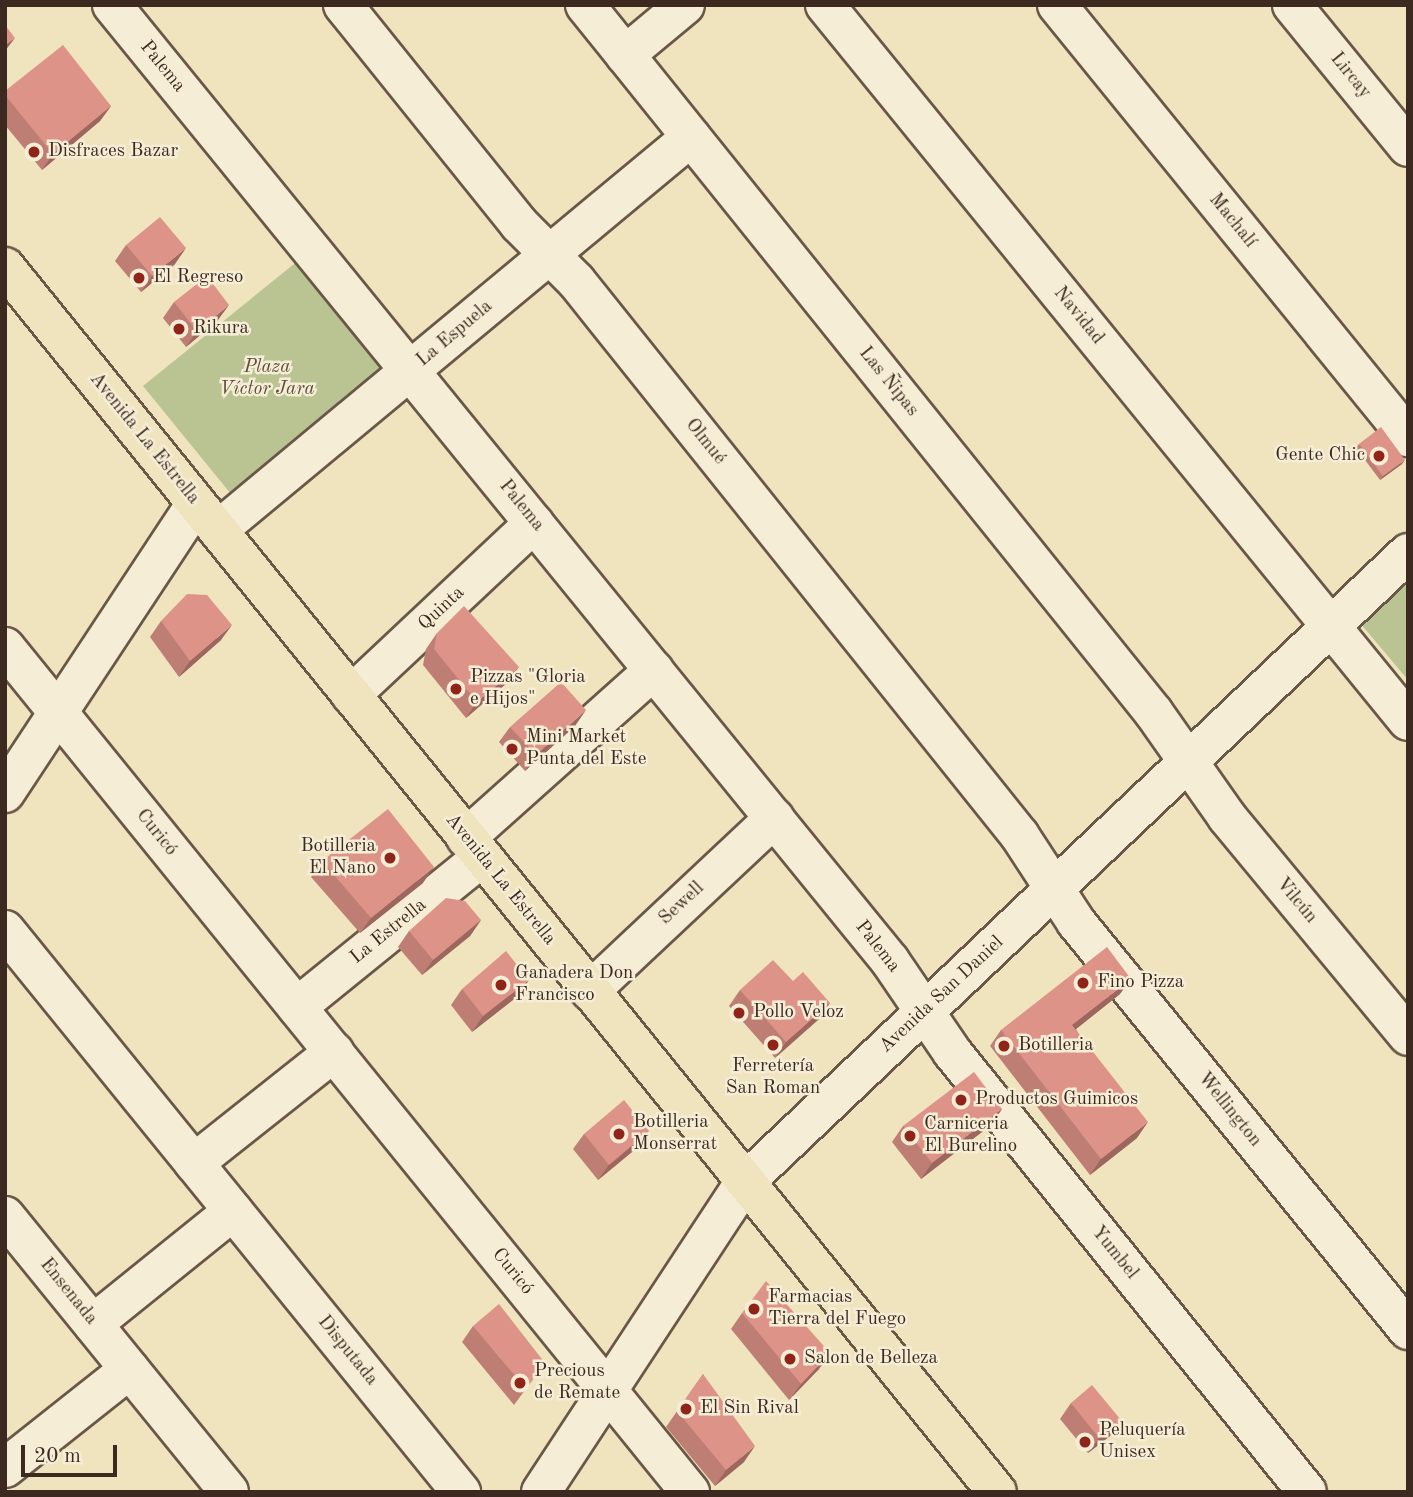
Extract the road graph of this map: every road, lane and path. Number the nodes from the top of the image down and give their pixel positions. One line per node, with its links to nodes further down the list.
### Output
1 (112, 5): 13 (street, Palema)
2 (344, 5): 11 (street, Olmué)
3 (585, 5): 8 (street, Las Ñipas)
4 (685, 5): 8 (street)
5 (825, 5): 18 (street, Navidad)
6 (1057, 5): 14 (street, Machalí)
7 (1293, 5): 10 (street, Lircay)
8 (625, 55): 9 (street, Las Ñipas)
9 (691, 137): 11 (street, La Espuela); 24 (street, Las Ñipas)
10 (1408, 147)
11 (550, 254): 13 (street, La Espuela); 28 (street, Olmué)
12 (5, 267): 15 (main road, Avenida La Estrella)
13 (410, 370): 15 (street, La Espuela); 16 (street, Palema)
14 (1408, 437)
15 (207, 517): 21 (main road, Avenida La Estrella); 22 (street, La Espuela)
16 (534, 523): 20 (street, Palema); 21 (street, Quinta)
17 (1408, 553): 18 (street, Avenida San Daniel)
18 (1331, 626): 23 (street, Navidad); 24 (street, Avenida San Daniel)
19 (5, 647): 22 (street, Curicó)
20 (654, 670): 26 (street, Palema); 27 (street, La Estrella)
21 (351, 695): 27 (main road, Avenida La Estrella)
22 (58, 713): 25 (street, La Espuela); 31 (street, Curicó)
23 (1408, 721)
24 (1186, 763): 28 (street, Avenida San Daniel); 33 (street, Vilcún)
25 (5, 793)
26 (774, 818): 30 (street, Sewell); 32 (street, Palema)
27 (474, 847): 30 (main road, Avenida La Estrella); 31 (street, La Estrella)
28 (1054, 888): 32 (street, Avenida San Daniel); 40 (street, Wellington)
29 (5, 930): 35 (street, Disputada)
30 (590, 991): 36 (main road, Avenida La Estrella)
31 (297, 1007): 34 (street, Curicó)
32 (924, 1011): 36 (street, Avenida San Daniel); 49 (street, Yumbel)
33 (1408, 1036)
34 (334, 1052): 35 (street); 42 (street, Curicó)
35 (194, 1163): 37 (street, Disputada)
36 (745, 1182): 42 (street, Avenida San Daniel); 48 (main road, Avenida La Estrella)
37 (233, 1211): 39 (street); 45 (street, Disputada)
38 (5, 1216): 39 (street, Ensenada)
39 (93, 1324): 41 (street, Ensenada)
40 (1408, 1330)
41 (130, 1369): 43 (street); 44 (street, Ensenada)
42 (608, 1391): 46 (street, Avenida San Daniel); 47 (street, Curicó)
43 (5, 1468)
44 (229, 1492)
45 (461, 1492)
46 (541, 1492)
47 (690, 1492)
48 (997, 1492)
49 (1307, 1492)

